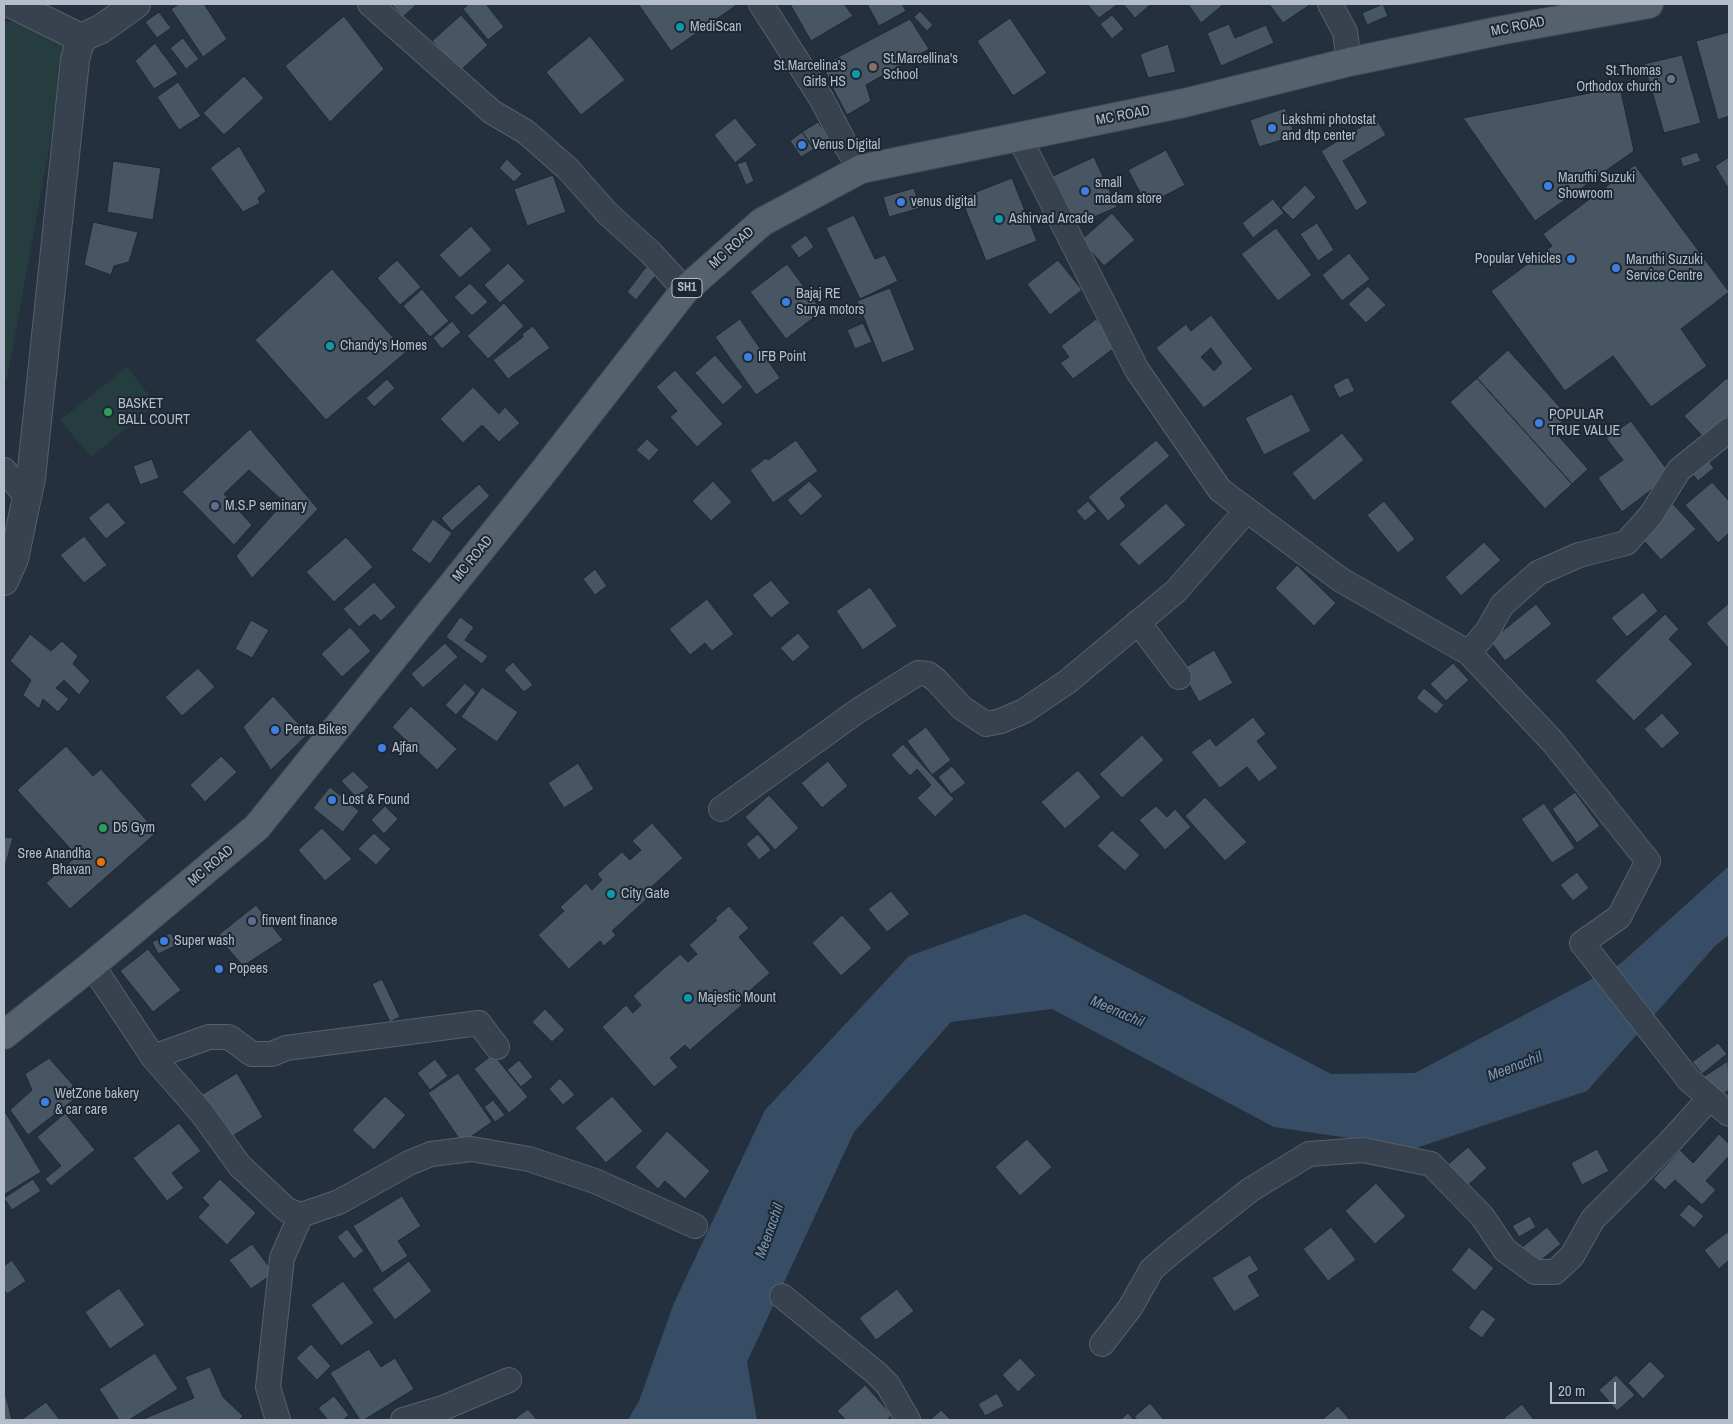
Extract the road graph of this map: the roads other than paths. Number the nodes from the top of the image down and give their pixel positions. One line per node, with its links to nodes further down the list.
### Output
1 (12, 4): 7 (street)
2 (136, 4): 7 (street)
3 (370, 4): 11 (street)
4 (762, 4): 10 (street)
5 (1330, 4): 8 (street)
6 (1649, 4): 8 (main road, MC ROAD / SH1)
7 (81, 38): 14 (street)
8 (1349, 62): 9 (main road, MC ROAD / SH1)
9 (1019, 137): 10 (main road, MC ROAD / SH1); 15 (street)
10 (861, 169): 11 (main road, MC ROAD / SH1)
11 (685, 290): 21 (main road, MC ROAD / SH1)
12 (1729, 430): 18 (street)
13 (4, 470): 14 (street)
14 (27, 497): 16 (street)
15 (1247, 510): 17 (street); 18 (street)
16 (4, 581)
17 (1138, 622): 19 (street); 20 (street)
18 (1469, 653): 25 (street)
19 (1179, 677)
20 (721, 809)
21 (92, 965): 22 (main road, MC ROAD / SH1); 24 (street)
22 (4, 1035)
23 (497, 1048): 24 (street)
24 (153, 1057): 27 (street)
25 (1710, 1098): 26 (street); 30 (street)
26 (1729, 1114)
27 (301, 1215): 28 (street); 32 (street)
28 (695, 1226)
29 (782, 1296): 34 (street)
30 (1102, 1344)
31 (509, 1380): 33 (street)
32 (278, 1420)
33 (403, 1420)
34 (908, 1420)

